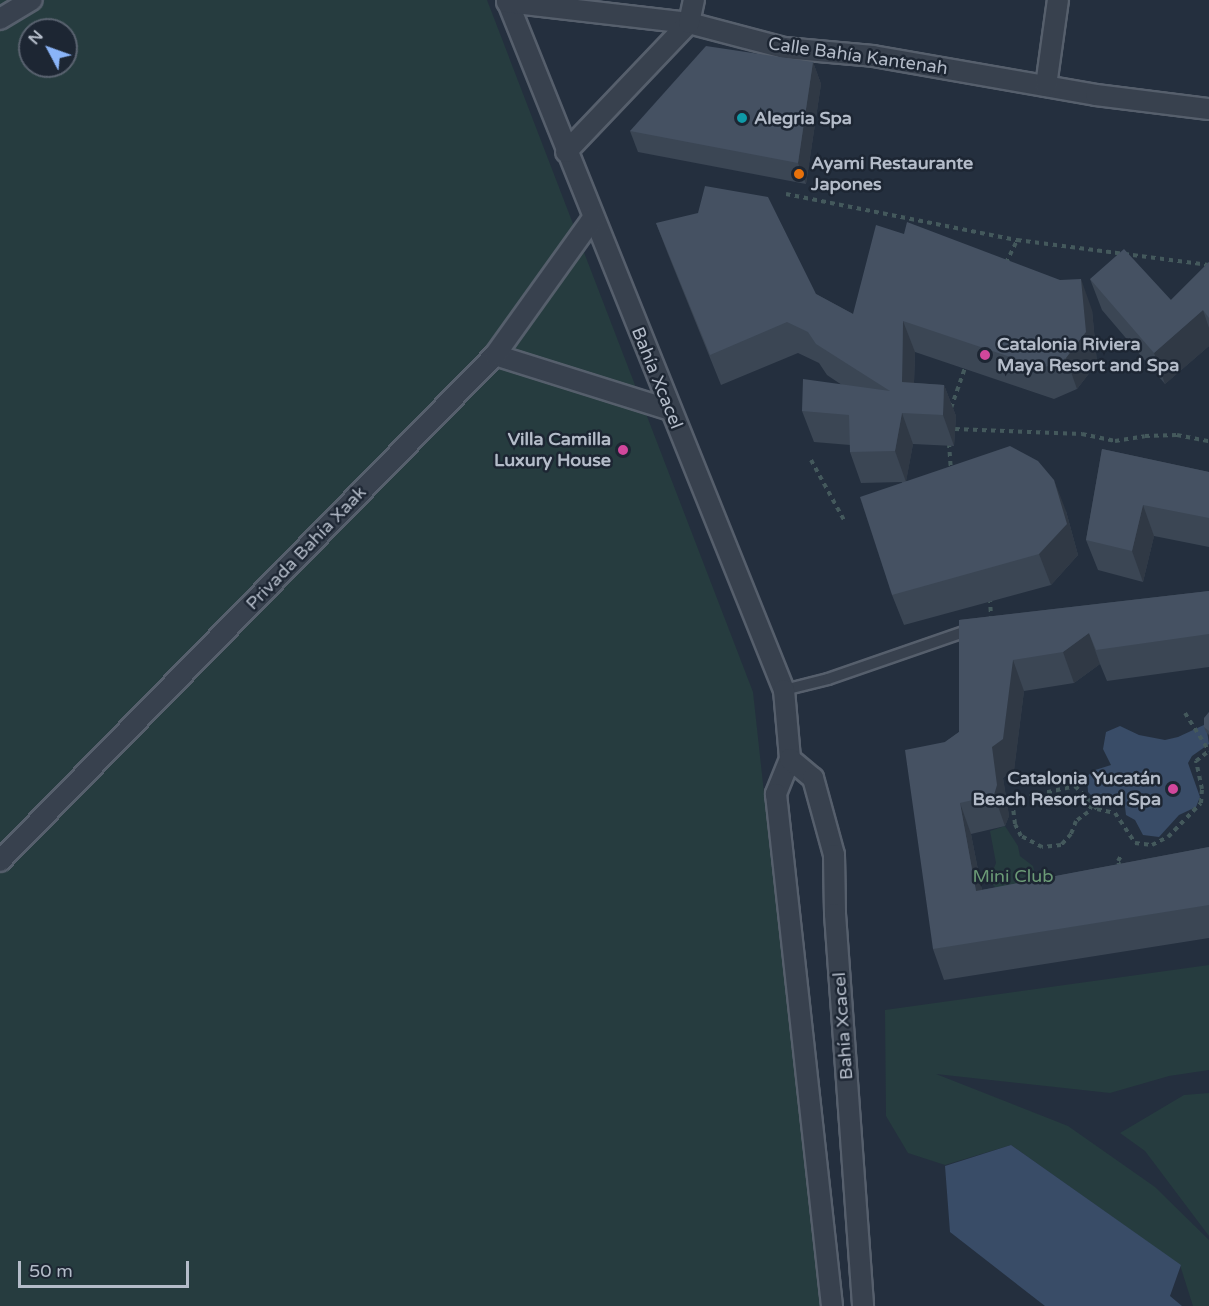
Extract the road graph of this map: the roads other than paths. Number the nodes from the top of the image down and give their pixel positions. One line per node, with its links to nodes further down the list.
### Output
1 (32, 0): 5 (street)
2 (694, 0): 6 (street)
3 (1058, 0): 7 (street)
4 (507, 1): 6 (street, Calle Bahía Kantenah); 9 (street, Bahía Xcacel)
5 (0, 19)
6 (689, 23): 7 (street, Calle Bahía Kantenah); 9 (street)
7 (1046, 86): 8 (street, Calle Bahía Kantenah)
8 (1209, 109)
9 (566, 152): 10 (street, Bahía Xcacel)
10 (593, 218): 11 (street, Privada Bahía Xaak); 12 (street, Bahía Xcacel)
11 (495, 355): 12 (street); 16 (street, Privada Bahía Xaak)
12 (670, 410): 14 (street, Bahía Xcacel)
13 (991, 624): 14 (lane)
14 (784, 690): 15 (street, Bahía Xcacel)
15 (789, 759): 17 (street, Bahía Xcacel); 18 (street, Bahía Xcacel)
16 (0, 861)
17 (832, 1306)
18 (863, 1306)

